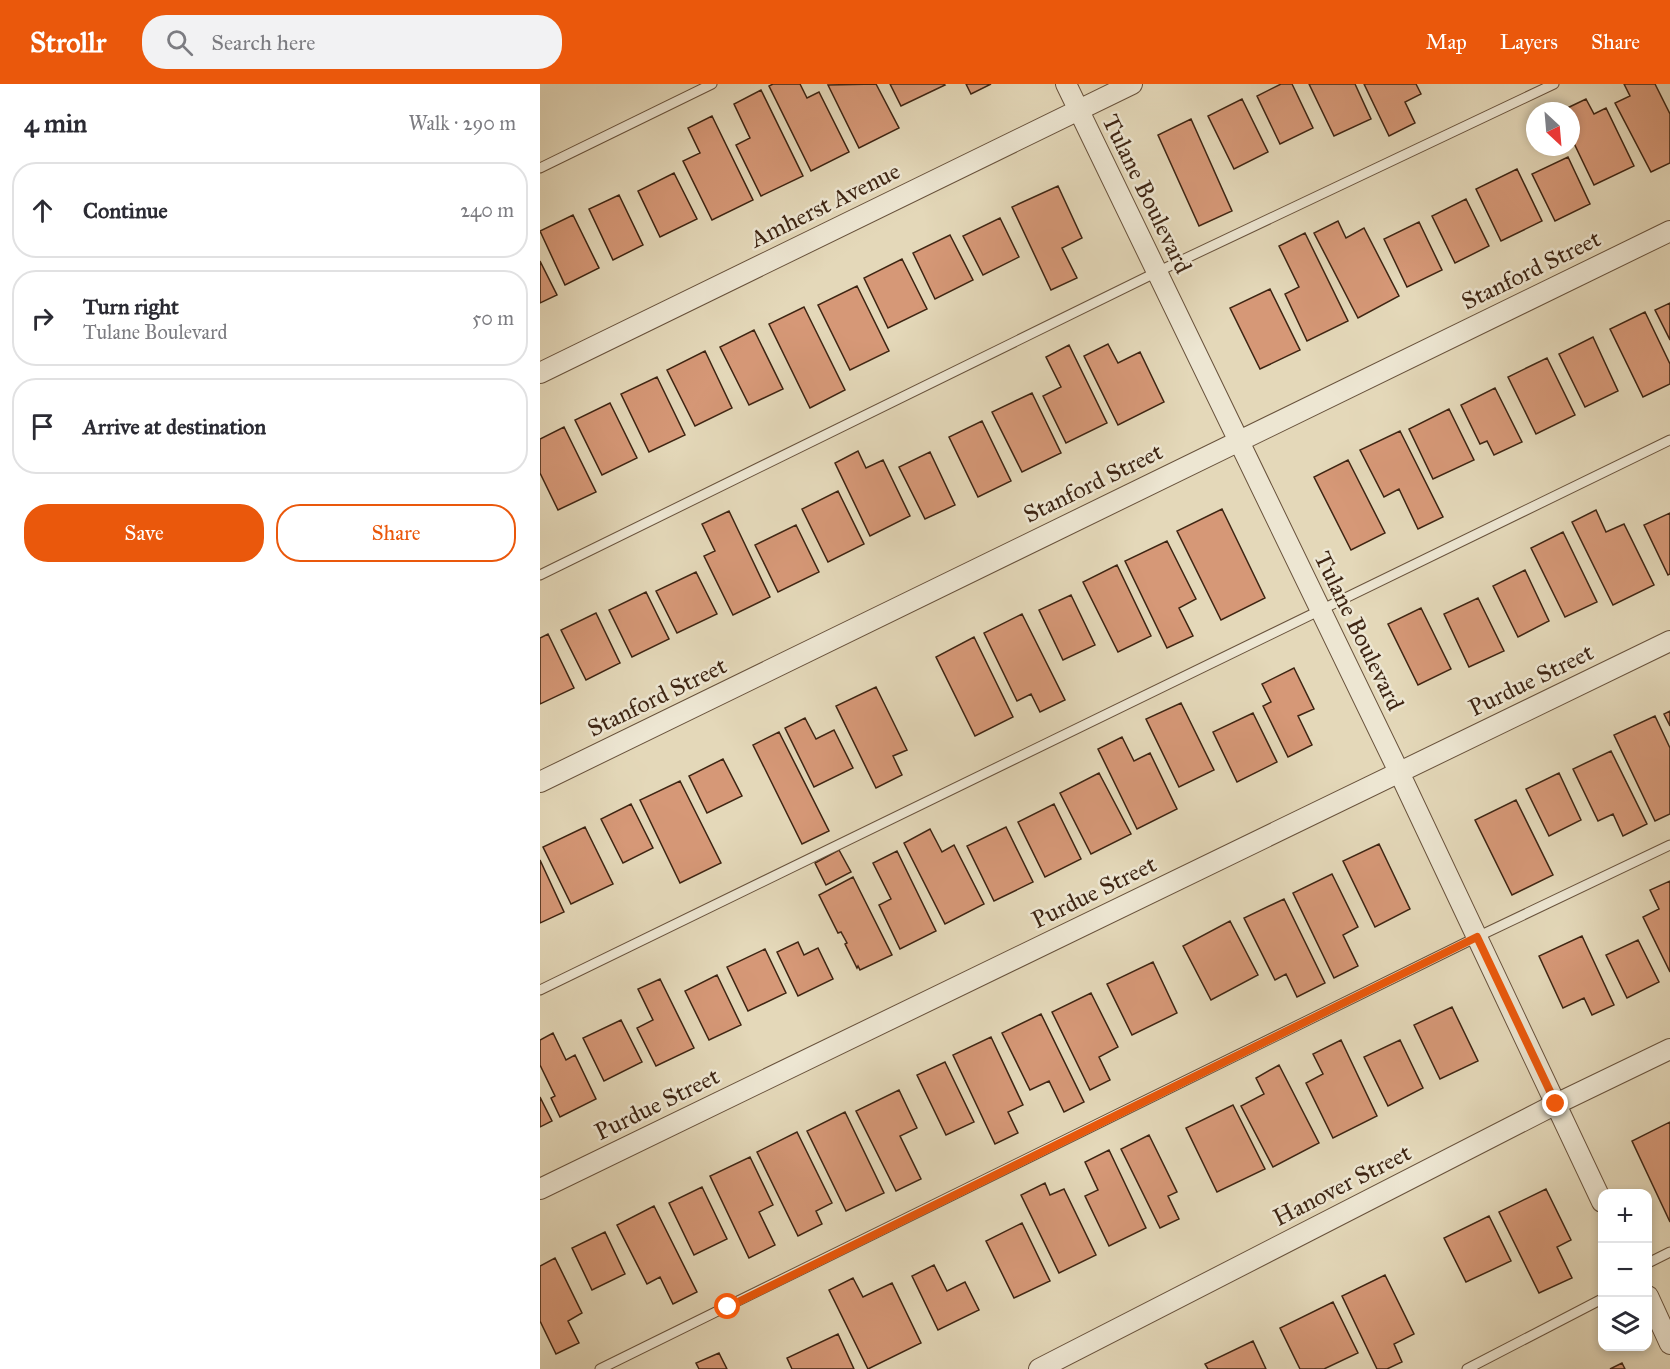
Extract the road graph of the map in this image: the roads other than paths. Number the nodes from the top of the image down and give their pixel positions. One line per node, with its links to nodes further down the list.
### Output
1 (712, 84): 6 (lane)
2 (1066, 84): 5 (street, Tulane Boulevard)
3 (1132, 84): 5 (street, Amherst Avenue)
4 (1554, 84): 8 (lane)
5 (1078, 110): 8 (street, Tulane Boulevard); 9 (street, Amherst Avenue)
6 (540, 168)
7 (1670, 231): 11 (street, Stanford Street)
8 (1157, 272): 11 (street, Tulane Boulevard); 12 (lane)
9 (540, 372)
10 (1670, 440): 13 (lane)
11 (1238, 441): 13 (street, Tulane Boulevard); 16 (street, Stanford Street)
12 (540, 575)
13 (1319, 608): 15 (street, Tulane Boulevard); 19 (lane)
14 (1670, 641): 15 (street, Purdue Street)
15 (1399, 772): 18 (street, Tulane Boulevard); 22 (street, Purdue Street)
16 (540, 782)
17 (1670, 845): 18 (lane)
18 (1477, 937): 21 (street, Tulane Boulevard); 29 (lane)
19 (540, 990)
20 (1670, 1049): 21 (street, Hanover Street)
21 (1556, 1104): 23 (street, Tulane Boulevard); 30 (street, Hanover Street)
22 (540, 1189)
23 (1598, 1193)
24 (1670, 1252): 25 (lane)
25 (1652, 1261)
26 (1647, 1297): 28 (street)
27 (1598, 1301): 31 (lane)
28 (1670, 1344)
29 (600, 1369)
30 (1039, 1369)
31 (1467, 1369)

